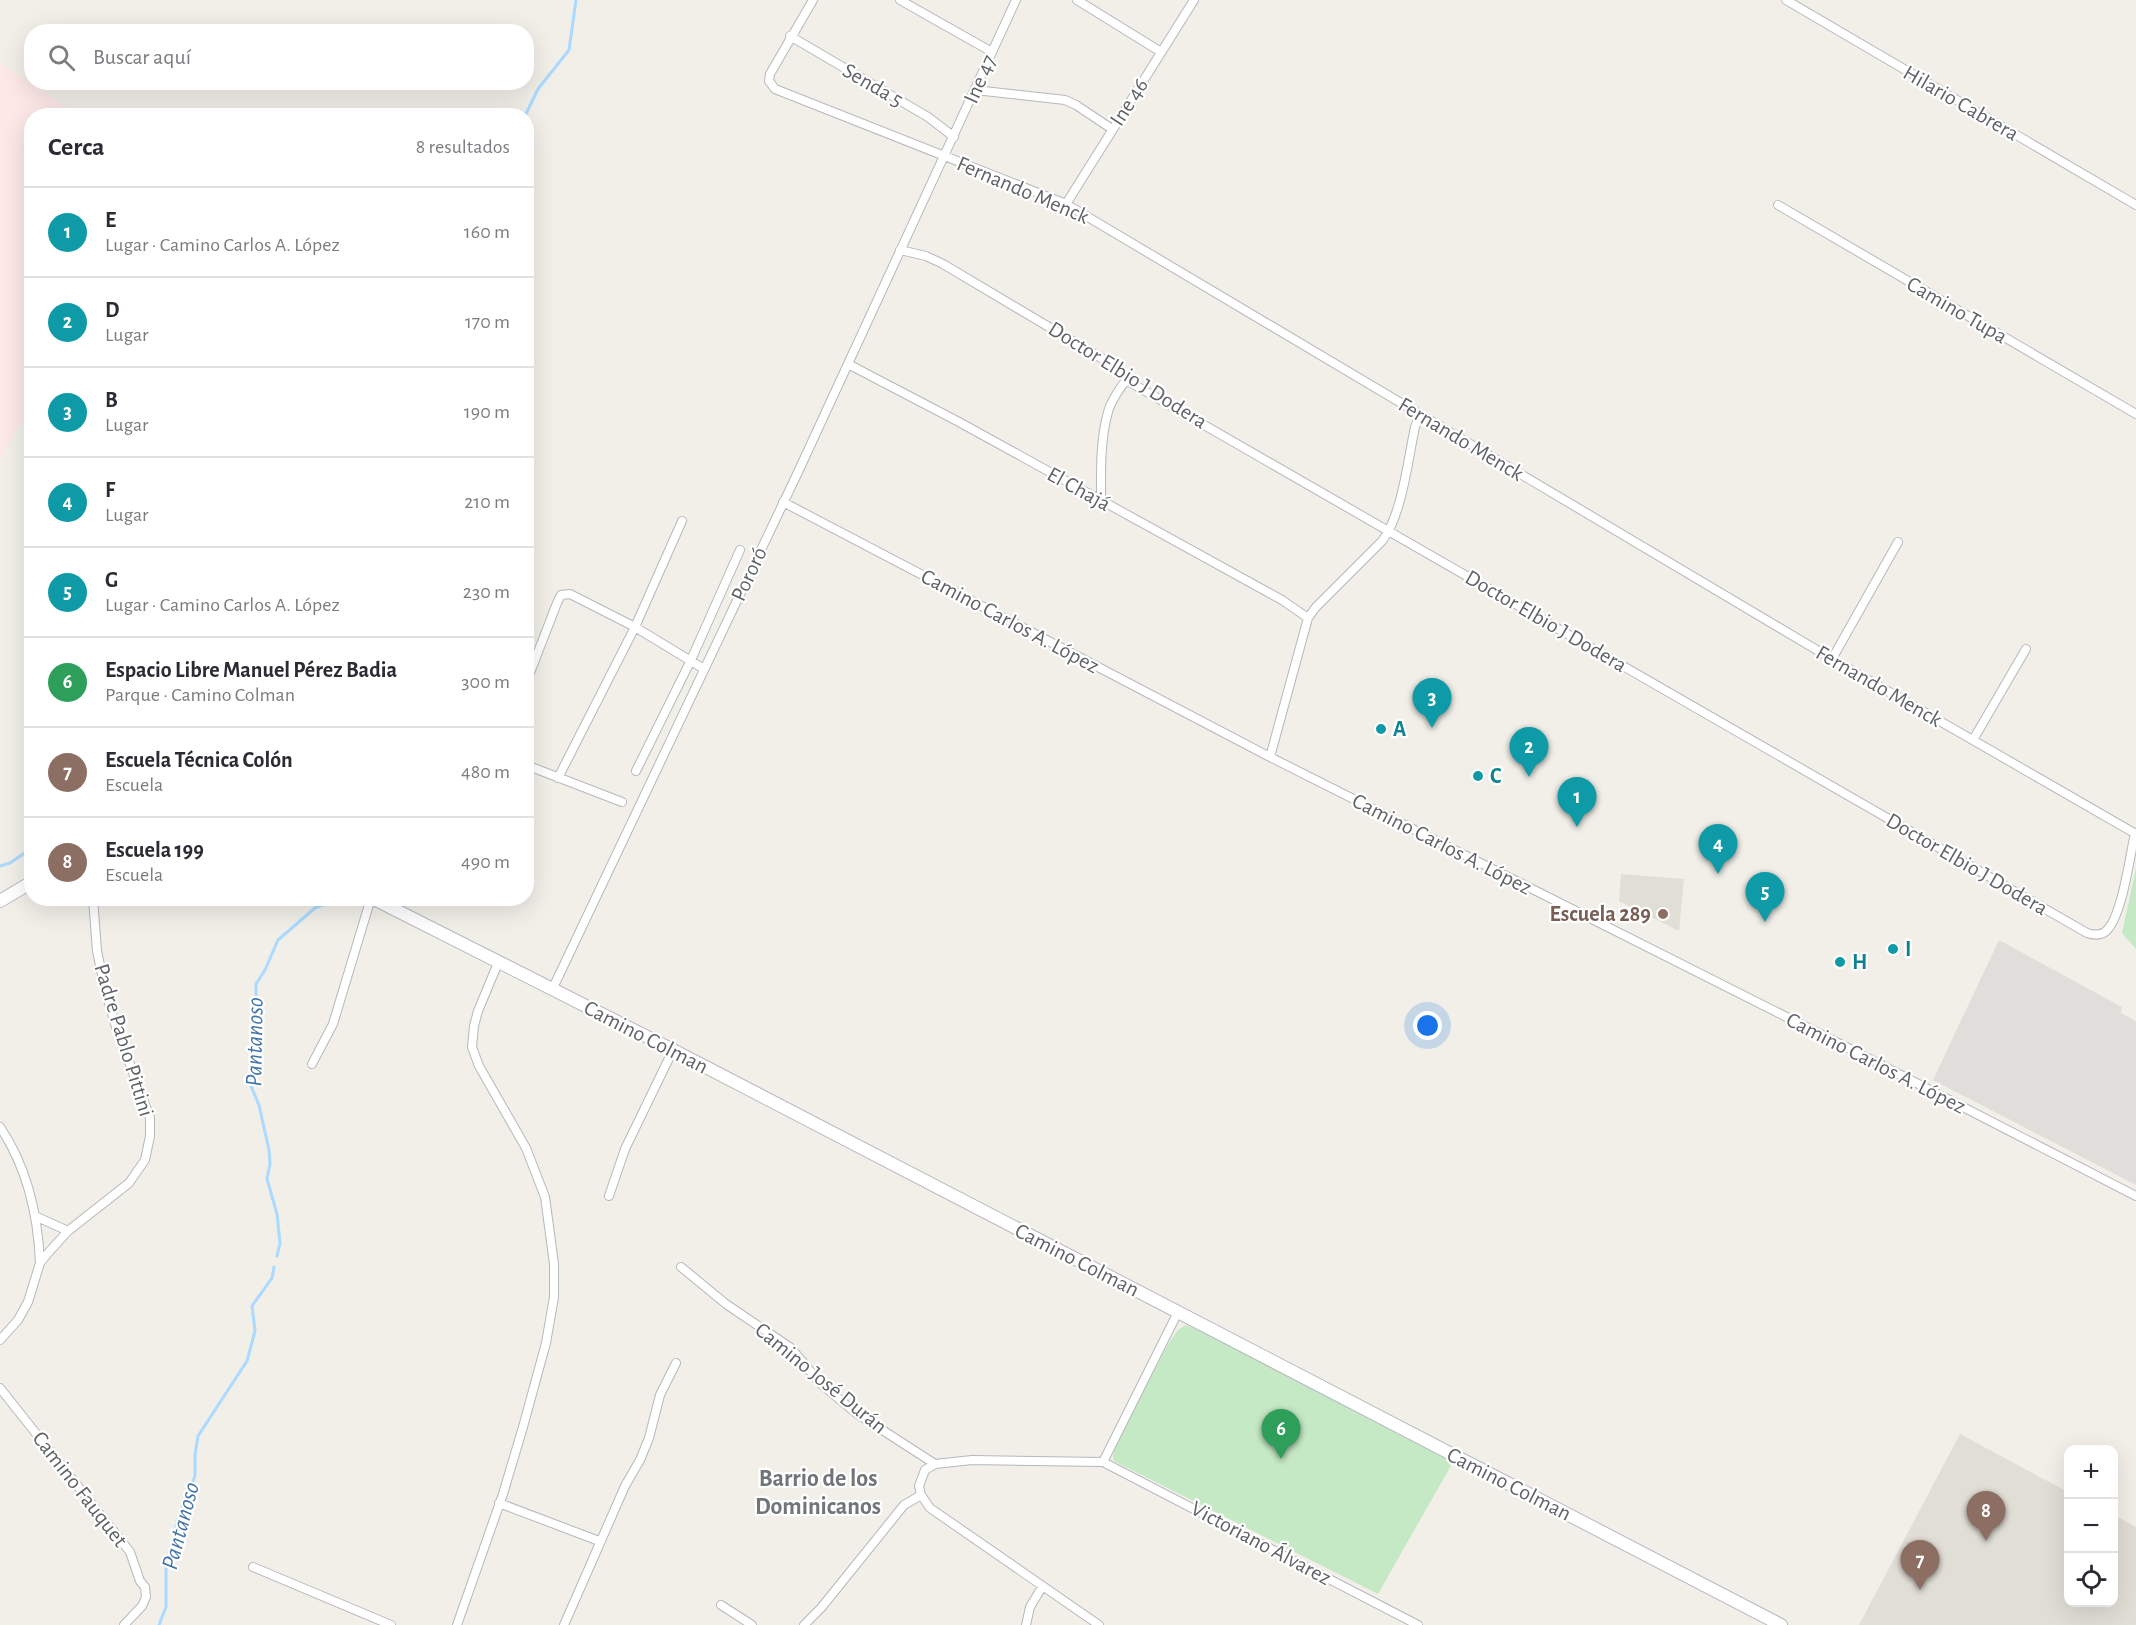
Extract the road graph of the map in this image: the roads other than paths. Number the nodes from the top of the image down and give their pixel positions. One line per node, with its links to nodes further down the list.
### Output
1 (813, 0): 7 (street)
2 (900, 0): 8 (street)
3 (1016, 0): 8 (street, Ine 47)
4 (1077, 0): 9 (street)
5 (1194, 0): 9 (street, Ine 46)
6 (1786, 0): 16 (street, Hilario Cabrera)
7 (790, 36): 12 (street, Senda 5); 13 (street, Fernando Menck)
8 (992, 52): 10 (street, Ine 47)
9 (1161, 52): 11 (street, Ine 46)
10 (975, 90): 11 (street); 12 (street, Ine 47)
11 (1112, 129): 14 (street, Ine 46)
12 (954, 137): 13 (street, Ine 47)
13 (943, 156): 14 (street, Fernando Menck); 17 (street, Pororó)
14 (1066, 204): 20 (street, Fernando Menck)
15 (1778, 205): 21 (street, Camino Tupa)
16 (2136, 205)
17 (900, 250): 18 (street, Pororó); 19 (street, Doctor Elbio J Dodera)
18 (848, 364): 22 (street, El Chajá); 23 (street, Pororó)
19 (1126, 380): 22 (street); 25 (street, Doctor Elbio J Dodera)
20 (1420, 414): 25 (street); 31 (street, Fernando Menck)
21 (2136, 414)
22 (1101, 500): 28 (street, El Chajá)
23 (783, 502): 34 (street, Pororó); 36 (street, Camino Carlos A. López)
24 (682, 520): 29 (street)
25 (1389, 531): 28 (street); 41 (street, Doctor Elbio J Dodera)
26 (1898, 542): 31 (street)
27 (740, 550): 32 (street)
28 (1308, 618): 36 (street)
29 (635, 627): 32 (street); 33 (street); 39 (street)
30 (2026, 649): 35 (street)
31 (1832, 659): 35 (street, Fernando Menck)
32 (691, 660): 34 (street); 38 (street)
33 (534, 663)
34 (704, 669): 48 (street, Pororó)
35 (1973, 740): 41 (street, Fernando Menck)
36 (1270, 757): 53 (street, Camino Carlos A. López)
37 (534, 768): 39 (street)
38 (636, 771)
39 (558, 778): 40 (street)
40 (622, 802)
41 (2136, 833)
42 (24, 887): 43 (street)
43 (0, 901)
44 (94, 906): 55 (street, Padre Pablo Pittini)
45 (370, 906): 50 (street)
46 (388, 906): 47 (street, Camino Colman)
47 (498, 963): 48 (street, Camino Colman); 65 (street)
48 (552, 990): 49 (street, Camino Colman)
49 (673, 1050): 52 (street); 58 (street, Camino Colman)
50 (312, 1064)
51 (0, 1127): 54 (street)
52 (609, 1196)
53 (2136, 1196)
54 (35, 1216): 55 (street); 56 (street)
55 (68, 1232): 56 (street, Padre Pablo Pittini)
56 (40, 1263): 59 (street, Padre Pablo Pittini)
57 (681, 1267): 63 (street, Camino José Durán)
58 (1178, 1312): 62 (street); 79 (street, Camino Colman)
59 (0, 1340)
60 (676, 1363): 66 (street)
61 (0, 1388): 70 (street, Camino Fauquet)
62 (1103, 1462): 63 (street); 78 (street, Victoriano Álvarez)
63 (935, 1464): 64 (street)
64 (921, 1495): 68 (street); 75 (street)
65 (500, 1503): 66 (street); 72 (street)
66 (599, 1542): 73 (street)
67 (253, 1567): 71 (street)
68 (1042, 1587): 76 (street); 77 (street)
69 (721, 1605): 74 (street)
70 (124, 1625)
71 (391, 1625)
72 (457, 1625)
73 (564, 1625)
74 (752, 1625)
75 (804, 1625)
76 (1026, 1625)
77 (1100, 1625)
78 (1418, 1625)
79 (1780, 1625)

